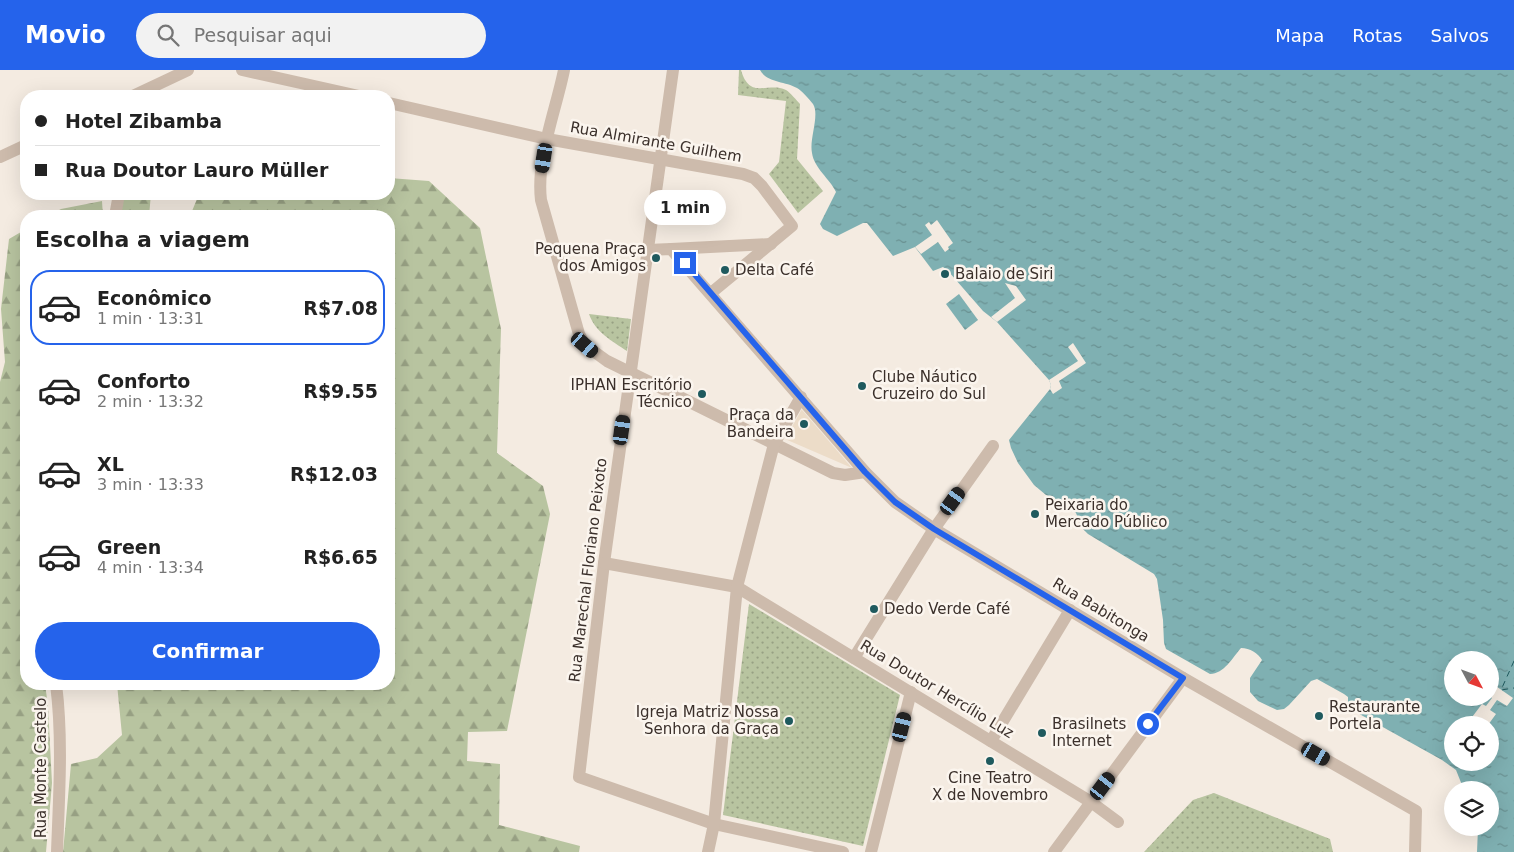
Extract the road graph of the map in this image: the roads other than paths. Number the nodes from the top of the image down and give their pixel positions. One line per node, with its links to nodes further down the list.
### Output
1 (188, 70): 5 (street)
2 (242, 70): 6 (street)
3 (564, 70): 8 (street)
4 (673, 70): 11 (street, Rua Marechal Floriano Peixoto)
5 (153, 90)
6 (332, 90)
7 (395, 104): 8 (street, Rua Almirante Guilhem)
8 (547, 138): 11 (street, Rua Almirante Guilhem); 16 (street)
9 (20, 148): 10 (street)
10 (0, 157)
11 (660, 159): 12 (street, Rua Almirante Guilhem); 14 (street, Rua Marechal Floriano Peixoto)
12 (771, 244): 13 (street); 15 (street, Rua Almirante Guilhem)
13 (671, 248): 14 (street); 15 (street, Rua Babitonga)
14 (648, 250): 16 (street, Rua Marechal Floriano Peixoto)
15 (711, 293): 17 (street, Rua Babitonga)
16 (630, 374): 18 (street); 22 (street, Rua Marechal Floriano Peixoto)
17 (801, 396): 18 (street); 20 (street, Rua Babitonga)
18 (774, 444): 20 (street); 23 (street)
19 (993, 446): 21 (street)
20 (865, 472): 21 (street, Rua Babitonga)
21 (934, 529): 24 (street, Rua Babitonga); 25 (street)
22 (604, 563): 23 (street); 32 (street, Rua Marechal Floriano Peixoto)
23 (737, 587): 25 (street, Rua Doutor Hercílio Luz); 32 (street)
24 (1070, 610): 26 (street, Rua Babitonga); 29 (street)
25 (854, 658): 28 (street, Rua Doutor Hercílio Luz)
26 (1183, 678): 30 (street); 38 (street, Rua Babitonga)
27 (57, 690): 33 (street, Rua Monte Castelo)
28 (911, 692): 29 (street, Rua Doutor Hercílio Luz); 36 (street)
29 (991, 741): 30 (street, Rua Doutor Hercílio Luz)
30 (1091, 802): 31 (street, Rua Doutor Hercílio Luz); 37 (street)
31 (1118, 822)
32 (714, 824): 34 (street); 35 (street)
33 (56, 852)
34 (708, 852)
35 (843, 852)
36 (872, 852)
37 (1054, 852)
38 (1415, 852)

